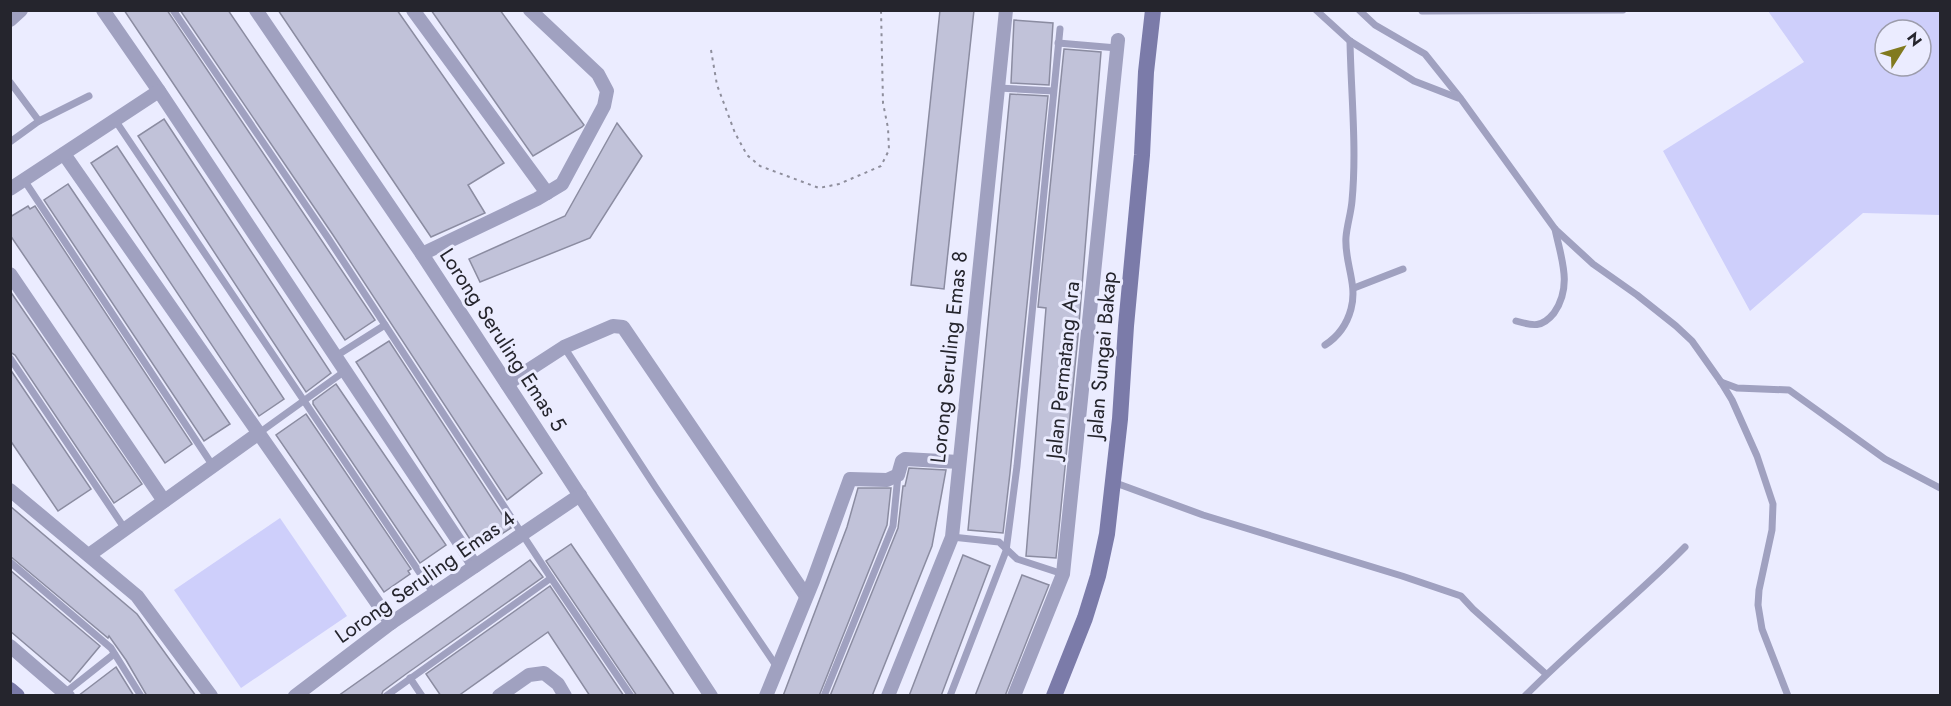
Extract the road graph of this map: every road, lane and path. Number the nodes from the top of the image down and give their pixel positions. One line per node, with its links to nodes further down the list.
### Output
1 (103, 10): 20 (street)
2 (173, 10): 37 (lane)
3 (256, 10): 32 (street, Lorong Seruling Emas 5)
4 (413, 10): 30 (street)
5 (530, 10): 30 (street)
6 (882, 10): 17 (path)
7 (1005, 10): 19 (street, Lorong Seruling Emas 8)
8 (1153, 10): 50 (main road, Jalan Sungai Bakap)
9 (1316, 10): 14 (lane)
10 (1359, 10): 23 (lane)
11 (1623, 10): 12 (lane)
12 (1422, 11)
13 (1060, 29): 15 (lane)
14 (1350, 41): 23 (lane); 35 (lane)
15 (1058, 43): 16 (lane); 21 (lane)
16 (1118, 44): 63 (street, Jalan Permatang Ara)
17 (711, 50)
18 (10, 82): 25 (lane)
19 (998, 88): 21 (lane); 47 (street, Lorong Seruling Emas 8)
20 (159, 91): 24 (street); 40 (street)
21 (1053, 91): 59 (lane)
22 (89, 96): 25 (lane)
23 (1461, 99): 31 (lane)
24 (115, 120): 27 (street); 45 (lane)
25 (39, 121): 26 (lane)
26 (10, 142)
27 (64, 154): 28 (street); 46 (street)
28 (24, 180): 29 (street); 48 (lane)
29 (10, 189)
30 (547, 193): 32 (street)
31 (1555, 229): 36 (lane); 43 (lane)
32 (422, 254): 44 (street, Lorong Seruling Emas 5)
33 (1403, 269): 35 (lane)
34 (10, 274): 54 (street)
35 (1354, 288): 38 (lane)
36 (1516, 321)
37 (385, 325): 40 (lane); 56 (lane)
38 (1325, 345)
39 (564, 347): 44 (street); 66 (street); 70 (lane)
40 (336, 356): 42 (street)
41 (10, 358): 55 (lane)
42 (345, 371): 45 (lane); 62 (street)
43 (1721, 382): 51 (lane); 92 (lane)
44 (507, 384): 53 (street, Lorong Seruling Emas 5)
45 (304, 401): 46 (lane); 65 (lane)
46 (259, 433): 48 (street); 67 (street)
47 (959, 462): 49 (street); 57 (street, Lorong Seruling Emas 8)
48 (213, 466): 54 (street)
49 (898, 475): 66 (street); 86 (lane)
50 (1113, 482): 71 (lane); 90 (main road, Jalan Sungai Bakap)
51 (1941, 488)
52 (10, 490): 60 (street)
53 (580, 495): 56 (street, Lorong Seruling Emas 4); 84 (street, Lorong Seruling Emas 5)
54 (164, 501): 55 (street)
55 (125, 529): 60 (street)
56 (522, 535): 62 (street, Lorong Seruling Emas 4); 64 (lane)
57 (952, 537): 59 (lane); 87 (street, Lorong Seruling Emas 8)
58 (1685, 546): 71 (lane)
59 (1006, 551): 63 (lane); 88 (lane)
60 (89, 555): 77 (street)
61 (10, 562): 69 (lane)
62 (475, 566): 65 (street, Lorong Seruling Emas 4)
63 (1063, 574): 89 (street, Jalan Permatang Ara)
64 (551, 578): 72 (lane); 83 (lane)
65 (434, 594): 67 (street, Lorong Seruling Emas 4)
66 (806, 596): 70 (street)
67 (391, 623): 78 (street, Lorong Seruling Emas 4)
68 (10, 646): 74 (street)
69 (114, 654): 74 (lane); 76 (lane)
70 (777, 667): 85 (street)
71 (1546, 674): 91 (lane)
72 (410, 678): 79 (lane); 80 (lane)
73 (10, 690): 75 (main road)
74 (67, 694)
75 (17, 696)
76 (141, 696)
77 (211, 696)
78 (295, 696)
79 (386, 696)
80 (422, 696)
81 (499, 696): 82 (street)
82 (565, 696)
83 (631, 696)
84 (711, 696)
85 (766, 696)
86 (824, 696)
87 (888, 696)
88 (950, 696)
89 (1014, 696)
90 (1054, 696)
91 (1525, 696)
92 (1788, 696)

